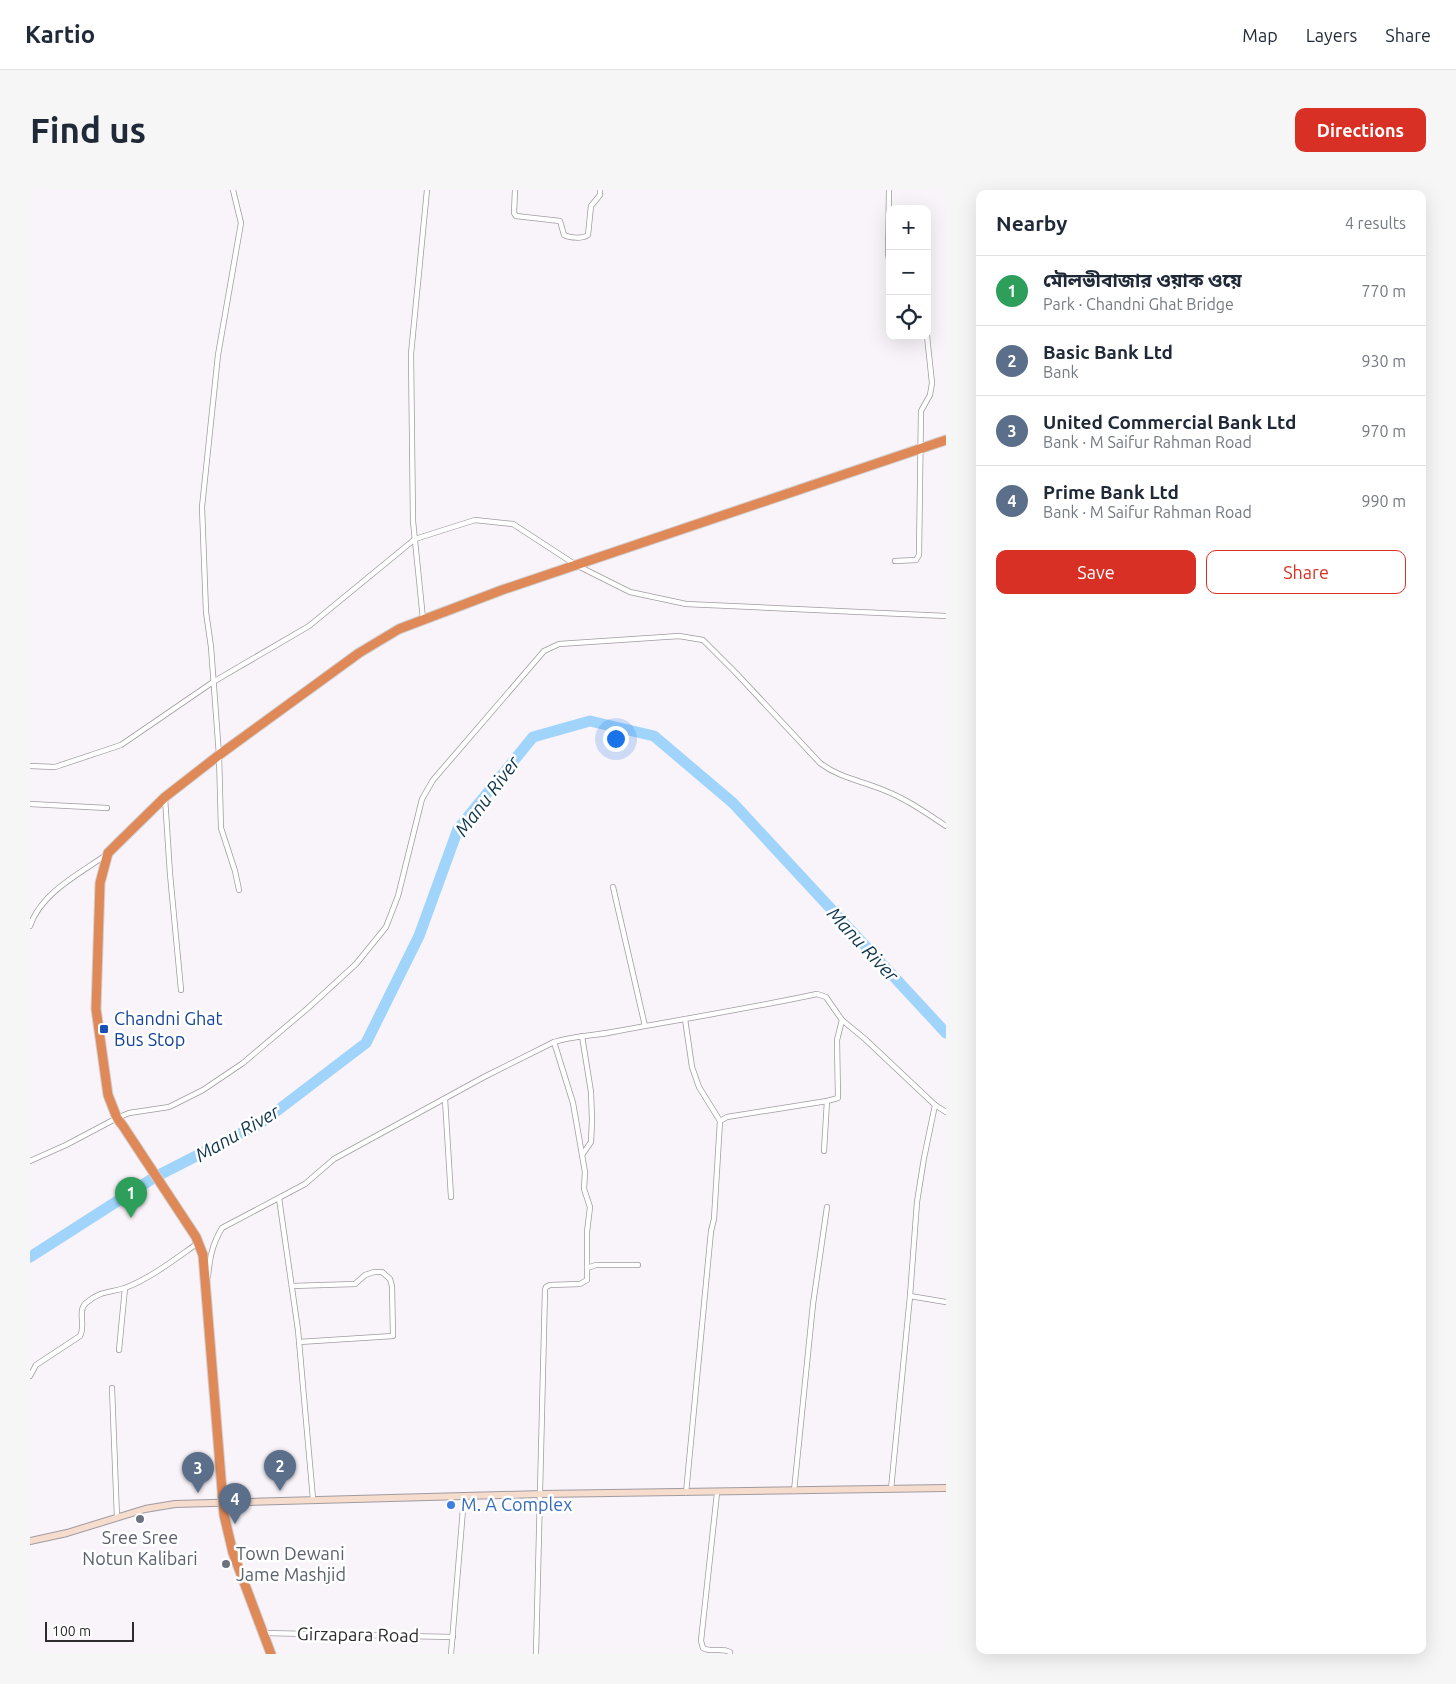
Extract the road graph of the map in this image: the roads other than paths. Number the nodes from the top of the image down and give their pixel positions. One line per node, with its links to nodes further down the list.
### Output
1 (233, 190): 15 (street)
2 (427, 190): 10 (street)
3 (514, 190): 4 (street)
4 (600, 190)
5 (889, 190): 6 (street)
6 (888, 250)
7 (928, 340): 9 (street)
8 (946, 440): 9 (highway)
9 (920, 449): 11 (street); 12 (highway)
10 (415, 539): 12 (street); 14 (street); 15 (street)
11 (895, 561)
12 (576, 565): 13 (street); 14 (highway)
13 (946, 616)
14 (422, 619): 16 (highway)
15 (213, 682): 16 (street); 17 (street)
16 (219, 755): 18 (highway); 24 (street)
17 (30, 766)
18 (165, 797): 22 (highway); 27 (street)
19 (30, 804): 20 (street)
20 (107, 808)
21 (946, 826): 37 (street)
22 (108, 854): 25 (street); 37 (highway)
23 (613, 886): 30 (street)
24 (239, 890)
25 (31, 919): 26 (street)
26 (30, 926)
27 (182, 990)
28 (685, 1019): 29 (street); 30 (street); 38 (street)
29 (842, 1020): 34 (street); 35 (street)
30 (646, 1026): 31 (street)
31 (582, 1036): 32 (street); 40 (street)
32 (554, 1042): 33 (street); 40 (street)
33 (445, 1099): 42 (street); 43 (street)
34 (827, 1101): 38 (street); 39 (street)
35 (935, 1105): 36 (street); 50 (street)
36 (946, 1112)
37 (117, 1118): 41 (street); 45 (highway)
38 (720, 1121): 60 (street)
39 (824, 1151)
40 (582, 1155): 47 (street)
41 (30, 1161)
42 (451, 1197)
43 (279, 1198): 48 (street); 51 (street)
44 (827, 1207): 59 (street)
45 (197, 1240): 49 (street); 51 (highway)
46 (638, 1265): 47 (street)
47 (587, 1268): 62 (street)
48 (292, 1286): 53 (street); 53 (street)
49 (125, 1288): 54 (street); 55 (street)
50 (910, 1296): 52 (street); 58 (street)
51 (207, 1300): 65 (highway)
52 (946, 1302)
53 (299, 1342): 64 (street)
54 (119, 1350)
55 (30, 1376)
56 (112, 1388): 66 (street)
57 (946, 1488): 58 (main road)
58 (891, 1489): 59 (main road)
59 (794, 1491): 61 (main road)
60 (686, 1493): 61 (main road); 62 (main road)
61 (717, 1493): 73 (street)
62 (541, 1494): 63 (main road); 72 (street)
63 (464, 1496): 64 (main road); 69 (street)
64 (313, 1500): 65 (main road)
65 (223, 1502): 66 (main road); 68 (highway)
66 (117, 1518): 67 (main road)
67 (30, 1541)
68 (263, 1633): 69 (street, Girzapara Road); 70 (highway)
69 (453, 1637): 71 (street)
70 (271, 1654)
71 (451, 1654)
72 (536, 1654)
73 (730, 1654)

